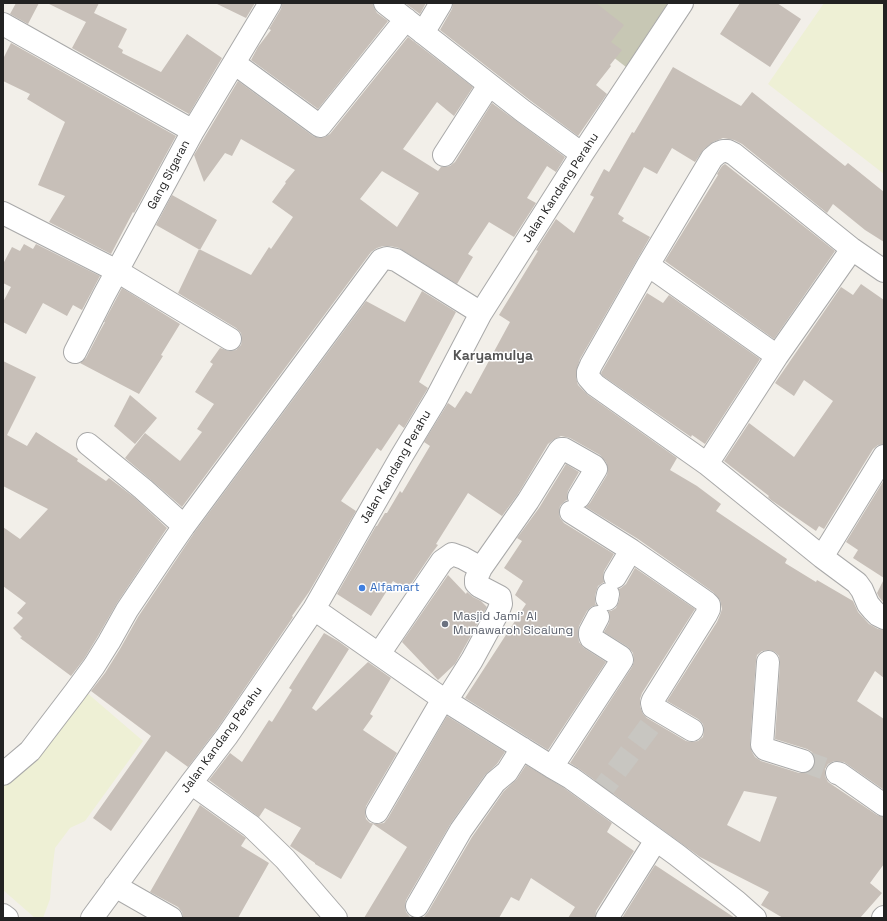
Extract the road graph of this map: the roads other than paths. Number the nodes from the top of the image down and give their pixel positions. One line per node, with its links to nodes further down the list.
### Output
1 (270, 3): 8 (street, Gang Sigaran)
2 (385, 3): 5 (street)
3 (442, 3): 7 (street)
4 (682, 3): 11 (street, Jalan Kandang Perahu)
5 (406, 19): 7 (street); 8 (street)
6 (3, 24): 10 (street)
7 (423, 33): 9 (street)
8 (234, 63): 10 (street, Gang Sigaran)
9 (489, 85): 11 (street); 12 (street)
10 (193, 131): 16 (street, Gang Sigaran)
11 (582, 154): 18 (street, Jalan Kandang Perahu)
12 (444, 155)
13 (5, 220): 16 (street)
14 (852, 249): 15 (street); 17 (street); 21 (street)
15 (648, 265): 21 (street); 24 (street)
16 (117, 271): 19 (street); 20 (street, Gang Sigaran)
17 (884, 271)
18 (481, 314): 25 (street); 29 (street, Jalan Kandang Perahu)
19 (230, 339)
20 (75, 352)
21 (777, 356): 24 (street)
22 (88, 444): 25 (street)
23 (884, 456): 27 (street)
24 (707, 464): 27 (street)
25 (184, 526): 39 (street)
26 (631, 550): 28 (street); 34 (street); 37 (street)
27 (822, 557): 30 (street)
28 (481, 568): 31 (street); 33 (street)
29 (314, 609): 31 (street); 40 (street, Jalan Kandang Perahu)
30 (884, 618)
31 (379, 654): 33 (street)
32 (768, 662): 36 (street)
33 (445, 700): 35 (street); 42 (street)
34 (692, 730)
35 (522, 748): 37 (street); 45 (street)
36 (803, 761)
37 (552, 767): 43 (street)
38 (837, 773): 41 (street)
39 (3, 774)
40 (191, 783): 44 (street, Jalan Kandang Perahu); 50 (street)
41 (884, 806)
42 (377, 812)
43 (656, 840): 51 (street); 52 (street)
44 (115, 886): 48 (street, Jalan Kandang Perahu); 49 (street)
45 (417, 906)
46 (3, 915): 47 (street)
47 (7, 918)
48 (92, 918)
49 (170, 918)
50 (336, 918)
51 (607, 918)
52 (755, 918)

